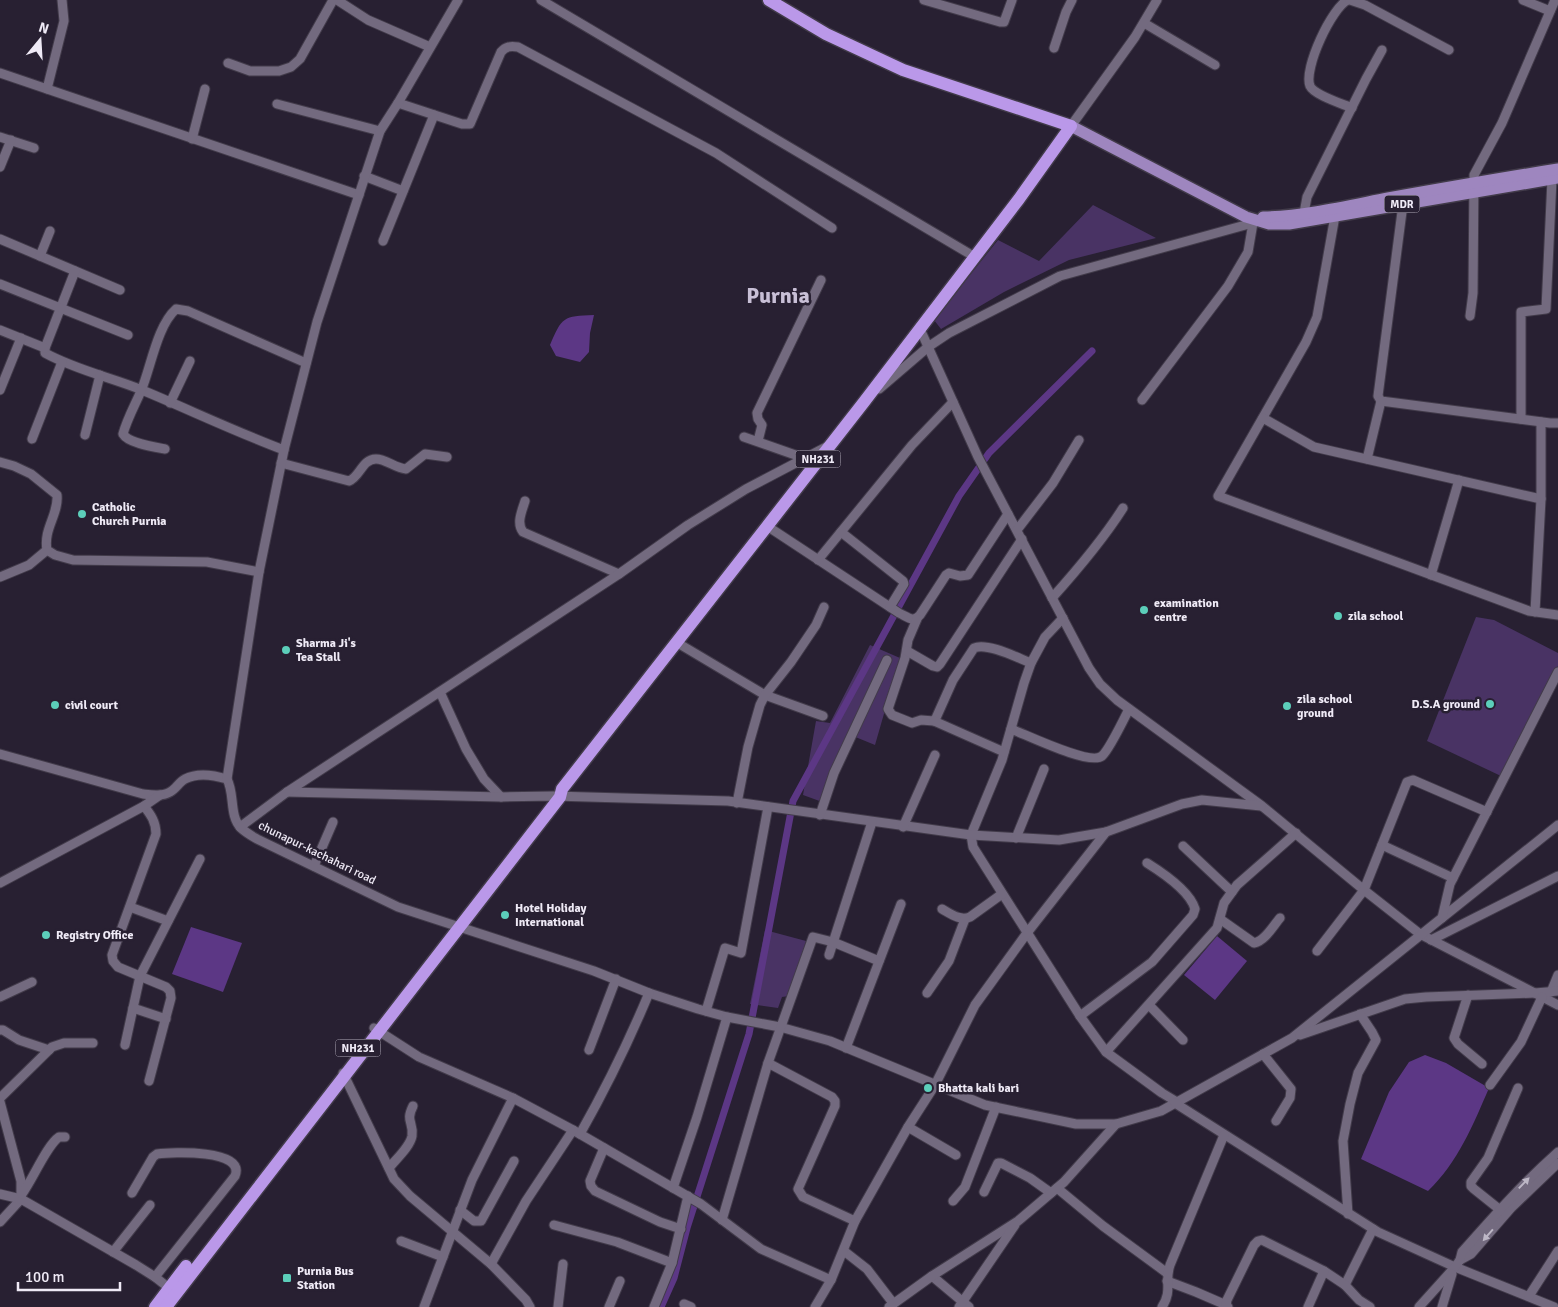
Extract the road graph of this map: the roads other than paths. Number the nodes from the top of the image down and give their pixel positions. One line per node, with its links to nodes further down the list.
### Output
1 (62, 0): 25 (street)
2 (334, 0): 22 (street)
3 (337, 0): 18 (street)
4 (458, 0): 18 (street)
5 (541, 0): 52 (street)
6 (769, 0): 31 (highway)
7 (924, 0): 16 (street)
8 (963, 0): 16 (street)
9 (1012, 0): 16 (street)
10 (1072, 0): 19 (street)
11 (1158, 0): 17 (street)
12 (1349, 0): 14 (street); 29 (street)
13 (1523, 0): 15 (street)
14 (1366, 2): 21 (street)
15 (1554, 6): 40 (street)
16 (959, 10)
17 (1144, 22): 23 (street); 31 (street)
18 (430, 47): 27 (street)
19 (1054, 48)
20 (1382, 50): 29 (street)
21 (1449, 50)
22 (228, 63)
23 (1216, 65)
24 (0, 73): 25 (street)
25 (47, 89): 34 (street)
26 (205, 89): 34 (street)
27 (398, 103): 30 (street); 32 (street)
28 (277, 104): 32 (street)
29 (1352, 108): 44 (street)
30 (434, 115): 41 (street); 47 (street)
31 (1071, 126): 46 (main road, MDR); 52 (highway, NH231)
32 (380, 131): 39 (street)
33 (0, 137): 35 (street)
34 (192, 139): 42 (street)
35 (11, 140): 36 (street); 37 (street)
36 (34, 148)
37 (0, 167)
38 (1556, 175): 40 (main road, MDR); 77 (street)
39 (364, 176): 41 (street); 42 (street)
40 (1474, 187): 43 (main road, MDR); 44 (main road, MDR); 58 (street)
41 (403, 191): 50 (street)
42 (359, 195): 67 (street)
43 (1403, 204): 45 (main road, MDR); 72 (street)
44 (1304, 213): 46 (main road, MDR)
45 (1335, 216): 46 (main road, MDR); 76 (street)
46 (1253, 221): 63 (street); 71 (street)
47 (832, 228)
48 (50, 231): 51 (street)
49 (0, 239): 51 (street)
50 (383, 242)
51 (40, 256): 53 (street)
52 (975, 257): 59 (highway, NH231)
53 (75, 271): 56 (street); 57 (street)
54 (821, 280): 84 (street)
55 (0, 284): 57 (street)
56 (120, 290)
57 (60, 309): 61 (street); 64 (street)
58 (1470, 316)
59 (920, 329): 63 (street); 73 (highway, NH231)
60 (0, 330): 62 (street)
61 (128, 335)
62 (21, 338): 64 (street); 69 (street)
63 (928, 347): 73 (street); 74 (street)
64 (45, 348): 66 (street)
65 (190, 361): 75 (street)
66 (62, 362): 68 (street); 82 (street)
67 (306, 363): 70 (street); 87 (street)
68 (100, 375): 70 (street); 80 (street)
69 (0, 390)
70 (141, 390): 75 (street); 86 (street)
71 (1142, 400)
72 (1381, 401): 77 (street); 90 (street)
73 (864, 402): 85 (highway, NH231)
74 (952, 402): 97 (street); 99 (street)
75 (170, 403): 87 (street)
76 (1263, 418): 90 (street); 105 (street)
77 (1521, 419): 78 (street)
78 (1541, 422): 79 (street); 94 (street)
79 (1558, 422)
80 (85, 434)
81 (744, 436): 84 (street)
82 (32, 439)
83 (1080, 440): 100 (street)
84 (758, 441): 89 (street)
85 (828, 446): 89 (street); 98 (highway, NH231)
86 (165, 450)
87 (284, 450): 92 (street)
88 (447, 457): 92 (street)
89 (804, 458): 104 (street)
90 (1367, 460): 93 (street)
91 (0, 462): 101 (street)
92 (281, 463): 103 (street)
93 (1459, 480): 94 (street); 105 (street)
94 (1541, 499): 110 (street)
95 (525, 501): 104 (street)
96 (1123, 508): 107 (street)
97 (1008, 514): 100 (street); 113 (street)
98 (767, 526): 102 (street); 114 (highway, NH231)
99 (841, 532): 102 (street); 109 (street)
100 (1019, 534): 107 (street); 115 (street)
101 (48, 550): 103 (street); 106 (street)
102 (818, 560): 109 (street)
103 (259, 572): 129 (street)
104 (619, 574): 119 (street)
105 (1431, 575): 110 (street)
106 (0, 578)
107 (1052, 598): 112 (street)
108 (824, 607): 120 (street)
109 (894, 610): 113 (street)
110 (1535, 612): 111 (street)
111 (1558, 615)
112 (1063, 618): 117 (street); 121 (street)
113 (917, 619): 115 (street)
114 (676, 642): 120 (street); 131 (highway, NH231)
115 (907, 651): 123 (street)
116 (887, 660): 139 (street)
117 (1032, 663): 123 (street); 124 (street)
118 (1558, 672): 138 (street)
119 (440, 692): 130 (street); 133 (street)
120 (765, 695): 122 (street); 134 (street)
121 (1129, 710): 124 (street); 136 (street)
122 (823, 716)
123 (934, 720): 125 (street)
124 (1011, 729): 125 (street)
125 (1004, 752): 147 (street)
126 (0, 754): 132 (street)
127 (935, 755): 144 (street)
128 (1044, 769): 148 (street)
129 (227, 779): 132 (street); 143 (street, chunapur-kachahari road)
130 (287, 792): 133 (street); 143 (street)
131 (558, 794): 133 (street); 134 (street); 168 (highway, NH231)
132 (160, 795): 135 (street)
133 (501, 798)
134 (737, 803): 137 (street)
135 (144, 806): 156 (street); 161 (street)
136 (1262, 806): 145 (street); 146 (street)
137 (768, 807): 139 (street); 189 (street)
138 (1487, 812): 149 (street); 155 (street)
139 (820, 815): 141 (street)
140 (333, 822): 153 (street)
141 (872, 822): 144 (street); 172 (street)
142 (1558, 825): 165 (street)
143 (240, 827): 153 (street, chunapur-kachahari road)
144 (903, 827): 147 (street)
145 (1106, 832): 148 (street); 169 (street)
146 (1296, 833): 157 (street); 158 (street)
147 (971, 835): 148 (street); 159 (street)
148 (1016, 838)
149 (1382, 845): 155 (street); 157 (street)
150 (1183, 846): 158 (street)
151 (200, 859): 167 (street)
152 (1147, 863): 191 (street)
153 (314, 866): 168 (street, chunapur-kachahari road)
154 (1558, 876): 171 (street)
155 (1454, 878): 165 (street)
156 (0, 883)
157 (1364, 890): 170 (street); 173 (street)
158 (1232, 892): 163 (street)
159 (1002, 894): 166 (street); 169 (street)
160 (901, 904): 175 (street)
161 (130, 907): 167 (street); 177 (street)
162 (942, 909): 166 (street)
163 (1220, 918): 164 (street); 187 (street)
164 (1280, 918)
165 (1442, 918): 170 (street)
166 (965, 919): 182 (street)
167 (168, 921): 177 (street)
168 (454, 926): 178 (street, chunapur-kachahari road); 196 (highway, NH231)
169 (1028, 933): 191 (street); 210 (street)
170 (1420, 934): 171 (street); 197 (street)
171 (1431, 940): 184 (street)
172 (833, 942): 174 (street); 175 (street); 194 (street)
173 (1317, 950)
174 (828, 955)
175 (879, 961): 201 (street)
176 (1558, 975): 180 (street)
177 (140, 976): 188 (street); 193 (street)
178 (616, 980): 181 (street, chunapur-kachahari road); 203 (street)
179 (32, 982): 185 (street)
180 (1555, 991): 184 (street)
181 (649, 993): 189 (street, chunapur-kachahari road); 221 (street)
182 (927, 994)
183 (1468, 995): 184 (street); 190 (street); 207 (street)
184 (1539, 995): 186 (street); 211 (street)
185 (0, 997)
186 (1558, 1004)
187 (1149, 1005): 198 (street); 204 (street)
188 (133, 1008): 193 (street); 200 (street)
189 (706, 1011): 192 (street, chunapur-kachahari road)
190 (1360, 1014): 197 (street); 241 (street)
191 (1080, 1016): 204 (street)
192 (727, 1017): 194 (street, chunapur-kachahari road); 230 (street)
193 (166, 1019): 209 (street)
194 (780, 1027): 201 (street, chunapur-kachahari road); 206 (street)
195 (0, 1030): 202 (street)
196 (376, 1030): 208 (highway, NH231); 213 (street)
197 (1292, 1038): 205 (street, chunapur-kachahari road)
198 (1182, 1040)
199 (93, 1043): 202 (street)
200 (125, 1045)
201 (846, 1048): 210 (street, chunapur-kachahari road)
202 (49, 1050): 214 (street)
203 (590, 1050)
204 (1106, 1052): 215 (street)
205 (1263, 1054): 215 (street, chunapur-kachahari road); 218 (street)
206 (768, 1063): 242 (street); 243 (street)
207 (1482, 1064)
208 (343, 1073): 229 (street); 266 (highway, NH231); 273 (highway, NH231)
209 (149, 1081)
210 (935, 1085): 217 (street, chunapur-kachahari road); 220 (street)
211 (1490, 1085)
212 (1518, 1088): 239 (street)
213 (513, 1098): 221 (street); 240 (street)
214 (0, 1100): 235 (street)
215 (1176, 1103): 219 (street, chunapur-kachahari road); 222 (street)
216 (414, 1106): 229 (street)
217 (996, 1107): 219 (street, chunapur-kachahari road); 237 (street)
218 (1276, 1122)
219 (1116, 1124): 231 (street)
220 (908, 1127): 226 (street); 243 (street)
221 (576, 1132): 224 (street); 256 (street)
222 (1224, 1135): 241 (street); 262 (street)
223 (65, 1137): 235 (street)
224 (604, 1148): 230 (street); 247 (street)
225 (1558, 1152): 239 (street, one-way to 225)
226 (956, 1154)
227 (514, 1161): 240 (street)
228 (1558, 1163): 258 (street, one-way to 258)
229 (389, 1168): 249 (street)
230 (673, 1188): 236 (street)
231 (1054, 1191): 232 (street); 244 (street); 262 (street)
232 (984, 1192)
233 (132, 1193): 261 (street)
234 (0, 1194): 235 (street)
235 (21, 1196): 245 (street); 253 (street)
236 (690, 1197): 242 (street); 247 (street)
237 (953, 1201)
238 (150, 1206): 253 (street)
239 (1499, 1209): 258 (street)
240 (460, 1210): 249 (street)
241 (1348, 1214): 248 (street)
242 (722, 1220): 263 (street)
243 (855, 1221): 251 (street)
244 (1018, 1221): 260 (street); 270 (street)
245 (0, 1222)
246 (554, 1225): 255 (street)
247 (682, 1229): 255 (street)
248 (1374, 1229): 258 (street); 265 (street)
249 (453, 1231): 254 (street); 256 (street)
250 (401, 1241): 254 (street)
251 (844, 1251): 263 (street); 269 (street)
252 (1558, 1251): 267 (street)
253 (113, 1252): 261 (street)
254 (443, 1257): 274 (street)
255 (672, 1263): 277 (street)
256 (491, 1264): 268 (street)
257 (563, 1264): 275 (street)
258 (1457, 1264): 267 (street); 282 (street); 283 (street)
259 (1324, 1271): 265 (street); 271 (street); 280 (street)
260 (932, 1276): 269 (street); 270 (street)
261 (155, 1277): 266 (street)
262 (1167, 1277): 271 (street); 279 (street)
263 (831, 1280): 278 (street)
264 (620, 1281): 276 (street)
265 (1346, 1285): 281 (street)
266 (169, 1288): 272 (highway, NH231)
267 (1529, 1296): 284 (street)
268 (526, 1305)
269 (891, 1305)
270 (963, 1305)
271 (1227, 1306)
272 (154, 1307)
273 (166, 1307)
274 (424, 1307)
275 (558, 1307)
276 (610, 1307)
277 (654, 1307)
278 (815, 1307)
279 (1162, 1307)
280 (1308, 1307)
281 (1370, 1307)
282 (1419, 1307)
283 (1442, 1307)
284 (1554, 1307)

